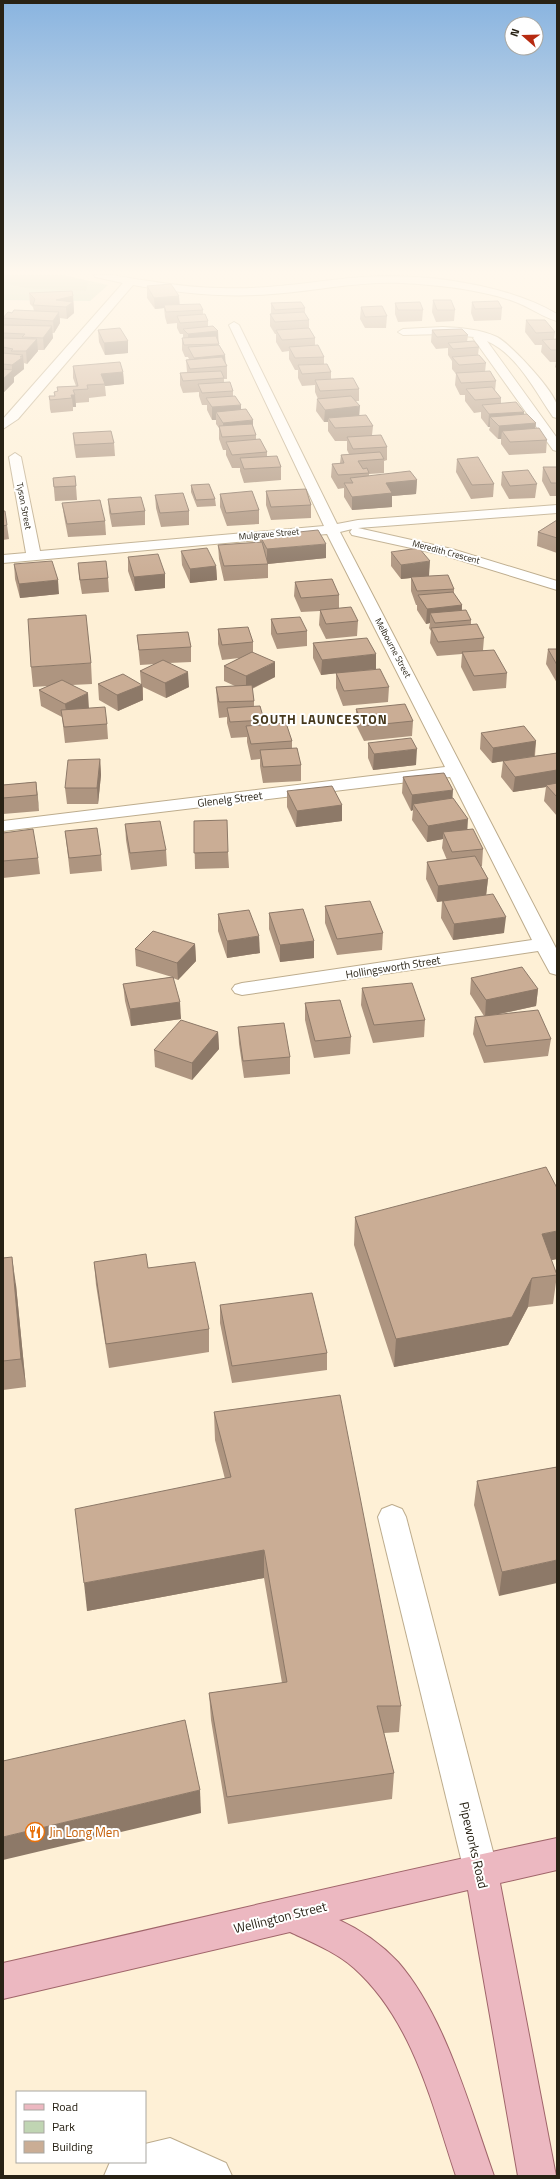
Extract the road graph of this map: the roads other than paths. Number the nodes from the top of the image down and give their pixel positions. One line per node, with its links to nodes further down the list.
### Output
1 (48, 377): 6 (street)
2 (259, 377): 12 (street, Melbourne Street)
3 (508, 377): 7 (street)
4 (529, 377): 5 (street)
5 (557, 414)
6 (3, 425)
7 (557, 447)
8 (15, 457): 13 (street, Tyson Street)
9 (557, 506): 11 (street, Mulgrave Street)
10 (557, 509): 11 (street, Mulgrave Street)
11 (535, 510): 12 (street, Mulgrave Street)
12 (332, 529): 13 (street, Mulgrave Street); 15 (street, Meredith Crescent); 16 (street, Melbourne Street)
13 (34, 556): 14 (street, Mulgrave Street)
14 (3, 559)
15 (557, 586)
16 (456, 771): 17 (street, Glenelg Street); 18 (street, Melbourne Street)
17 (3, 826)
18 (544, 944): 19 (street, Melbourne Street); 20 (street, Hollingsworth Street)
19 (557, 969)
20 (242, 989)
21 (392, 1517): 23 (street, Pipeworks Road)
22 (556, 1859): 23 (main road, Wellington Street)
23 (481, 1871): 24 (main road, Wellington Street); 31 (main road, Pipeworks Road)
24 (291, 1915): 25 (main road, Wellington Street); 30 (main road)
25 (3, 1982)
26 (146, 2162): 29 (street)
27 (144, 2163): 28 (street)
28 (123, 2176)
29 (213, 2176)
30 (475, 2176)
31 (537, 2176)

